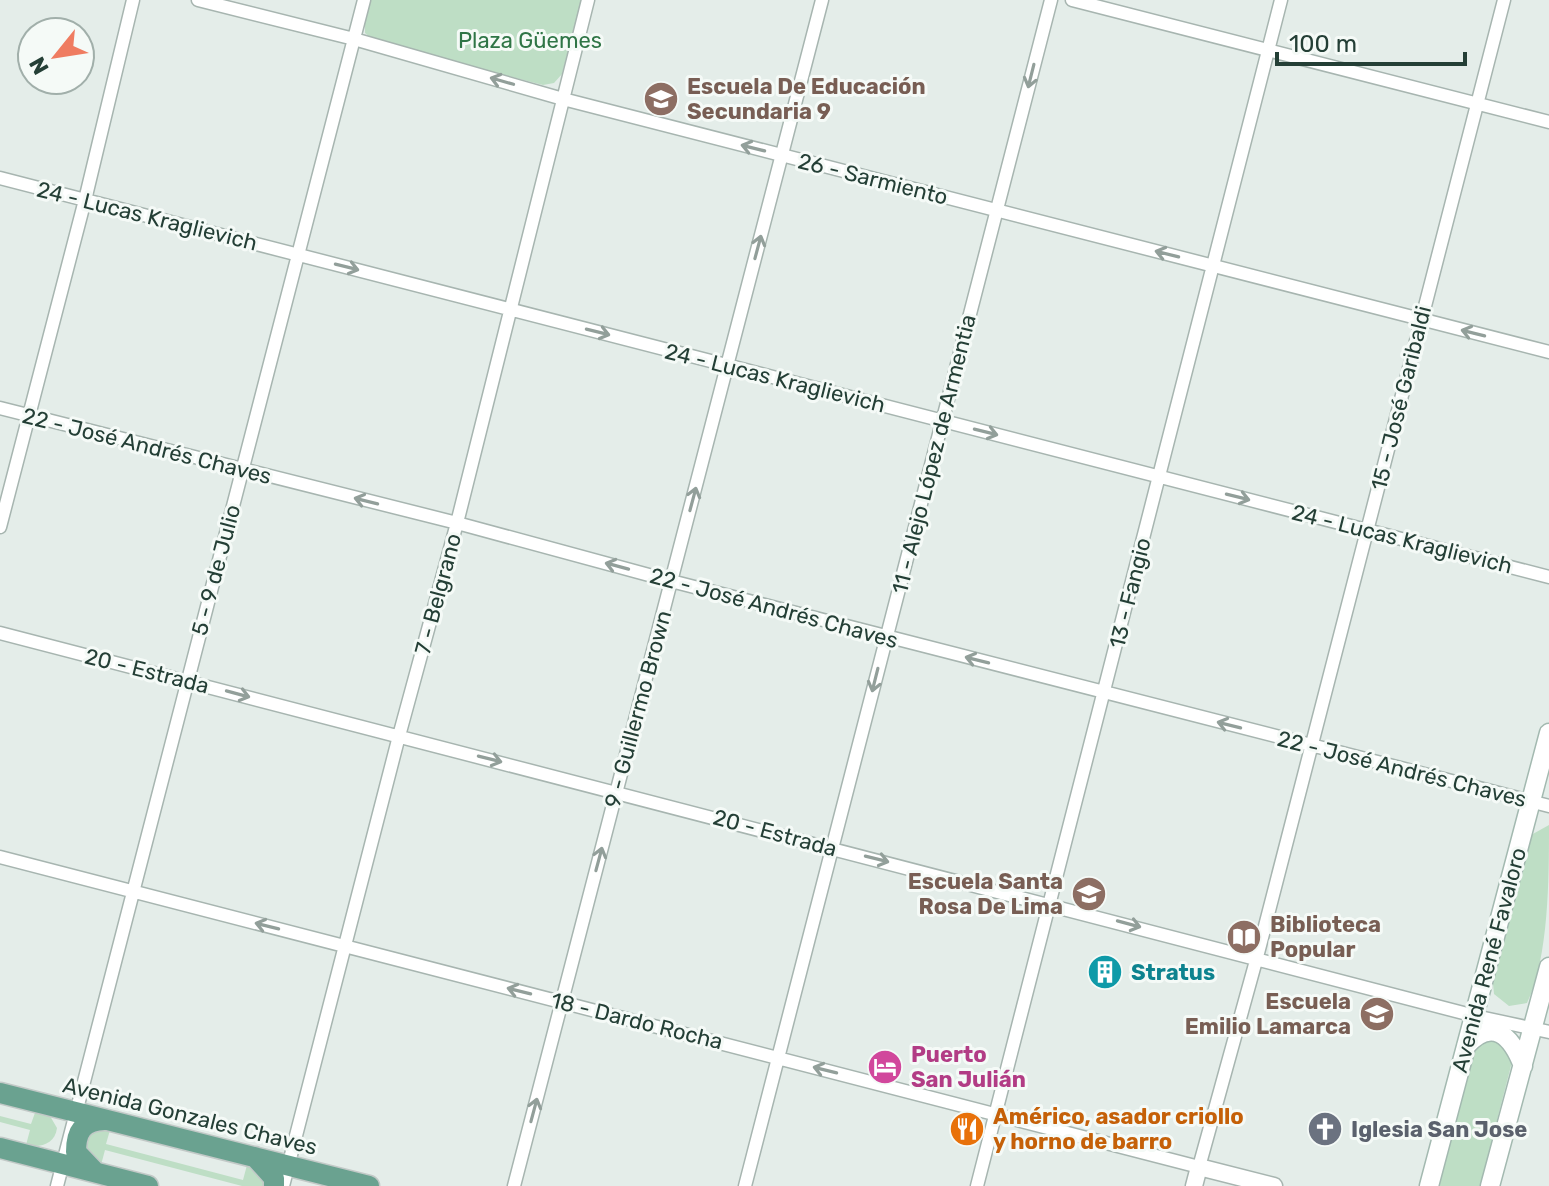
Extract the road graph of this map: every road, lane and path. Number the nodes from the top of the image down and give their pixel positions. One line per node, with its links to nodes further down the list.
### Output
1 (133, 0): 17 (street)
2 (198, 0): 10 (street, 26 - Sarmiento)
3 (364, 0): 10 (street, 5 - 9 de Julio)
4 (588, 0): 12 (street, 7 - Belgrano)
5 (822, 0): 15 (street, 9 - Guillermo Brown)
6 (1051, 0): 18 (street, 11 - Alejo López de Armentia, one-way to 18)
7 (1072, 0): 11 (street)
8 (1281, 0): 11 (street, 13 - Fangio)
9 (1504, 0): 13 (street, 15 - José Garibaldi)
10 (354, 39): 12 (street, 26 - Sarmiento, one-way to 10); 19 (street, 5 - 9 de Julio)
11 (1269, 51): 13 (street); 20 (street, 13 - Fangio)
12 (563, 99): 15 (street, 26 - Sarmiento, one-way to 12); 21 (street, 7 - Belgrano)
13 (1477, 104): 14 (street); 22 (street, 15 - José Garibaldi)
14 (1549, 122)
15 (782, 155): 18 (street, 26 - Sarmiento); 24 (street, 9 - Guillermo Brown, one-way to 15)
16 (0, 178): 17 (street, 24 - Lucas Kraglievich)
17 (85, 200): 19 (street, 24 - Lucas Kraglievich); 26 (street)
18 (996, 210): 20 (street, 26 - Sarmiento, one-way to 18); 27 (street, 11 - Alejo López de Armentia)
19 (298, 255): 21 (street, 24 - Lucas Kraglievich, one-way to 21); 28 (street, 5 - 9 de Julio)
20 (1214, 267): 22 (street, 26 - Sarmiento); 29 (street, 13 - Fangio)
21 (509, 309): 24 (street, 24 - Lucas Kraglievich, one-way to 24); 30 (street, 7 - Belgrano)
22 (1421, 320): 23 (street, 26 - Sarmiento, one-way to 22); 32 (street, 15 - José Garibaldi)
23 (1549, 352)
24 (727, 365): 27 (street, 24 - Lucas Kraglievich); 34 (street, 9 - Guillermo Brown, one-way to 24)
25 (0, 408): 26 (street, 22 - José Andrés Chaves)
26 (29, 415): 28 (street, 22 - José Andrés Chaves); 31 (street)
27 (942, 421): 29 (street, 24 - Lucas Kraglievich, one-way to 29); 36 (street, 11 - Alejo López de Armentia)
28 (242, 470): 30 (street, 22 - José Andrés Chaves, one-way to 28); 37 (street, 5 - 9 de Julio)
29 (1158, 477): 32 (street, 24 - Lucas Kraglievich, one-way to 32); 38 (street, 13 - Fangio)
30 (457, 523): 34 (street, 22 - José Andrés Chaves, one-way to 30); 40 (street, 7 - Belgrano)
31 (0, 527)
32 (1367, 530): 33 (street, 24 - Lucas Kraglievich); 41 (street, 15 - José Garibaldi)
33 (1549, 577)
34 (671, 581): 36 (street, 22 - José Andrés Chaves); 42 (street, 9 - Guillermo Brown)
35 (0, 633): 37 (street, 20 - Estrada)
36 (886, 637): 38 (street, 22 - José Andrés Chaves, one-way to 36); 44 (street, 11 - Alejo López de Armentia, one-way to 44)
37 (187, 681): 40 (street, 20 - Estrada, one-way to 40); 46 (street, 5 - 9 de Julio)
38 (1105, 693): 41 (street, 22 - José Andrés Chaves, one-way to 38); 47 (street, 13 - Fangio)
39 (1549, 733): 43 (main road, Avenida René Favaloro)
40 (399, 736): 42 (street, 20 - Estrada, one-way to 42); 48 (street, 7 - Belgrano)
41 (1311, 746): 43 (street, 22 - José Andrés Chaves); 49 (street, 15 - José Garibaldi)
42 (617, 792): 44 (street, 20 - Estrada); 51 (street, 9 - Guillermo Brown, one-way to 42)
43 (1543, 802): 52 (main road, Avenida René Favaloro)
44 (832, 848): 47 (street, 20 - Estrada, one-way to 47); 55 (street, 11 - Alejo López de Armentia)
45 (0, 857): 46 (street, 18 - Dardo Rocha)
46 (133, 892): 48 (street, 18 - Dardo Rocha, one-way to 46); 58 (street, 5 - 9 de Julio)
47 (1049, 904): 49 (street, 20 - Estrada, one-way to 49); 59 (street, 13 - Fangio)
48 (344, 946): 51 (street, 18 - Dardo Rocha, one-way to 48); 64 (street, 7 - Belgrano)
49 (1257, 957): 52 (street, 20 - Estrada); 65 (street, 15 - José Garibaldi)
50 (1549, 967): 53 (main road)
51 (562, 1002): 55 (street, 18 - Dardo Rocha); 72 (street, 9 - Guillermo Brown, one-way to 51)
52 (1475, 1016): 53 (street, 20 - Estrada); 54 (main road, Avenida René Favaloro)
53 (1541, 1030): 56 (main road)
54 (1466, 1047): 56 (main road); 77 (main road, Avenida René Favaloro)
55 (778, 1058): 59 (street, 18 - Dardo Rocha, one-way to 55); 73 (street, 11 - Alejo López de Armentia)
56 (1523, 1066): 78 (main road)
57 (0, 1093): 58 (main road, Avenida Gonzales Chaves)
58 (76, 1112): 60 (main road, Avenida Gonzales Chaves); 63 (street, 5 - 9 de Julio)
59 (995, 1114): 65 (street, 18 - Dardo Rocha); 74 (street, 13 - Fangio)
60 (108, 1120): 62 (main road, Avenida Gonzales Chaves); 66 (main road)
61 (0, 1148): 63 (main road)
62 (255, 1157): 64 (main road, Avenida Gonzales Chaves); 69 (main road)
63 (63, 1164): 66 (main road); 67 (street, 5 - 9 de Julio)
64 (288, 1166): 70 (street, 7 - Belgrano); 71 (main road, Avenida Gonzales Chaves)
65 (1199, 1167): 75 (street); 76 (street, 18 - Dardo Rocha)
66 (95, 1172): 68 (main road)
67 (57, 1186)
68 (148, 1186)
69 (274, 1186)
70 (283, 1186)
71 (369, 1186)
72 (514, 1186)
73 (745, 1186)
74 (977, 1186)
75 (1194, 1186)
76 (1274, 1186)
77 (1429, 1186)
78 (1490, 1186)

